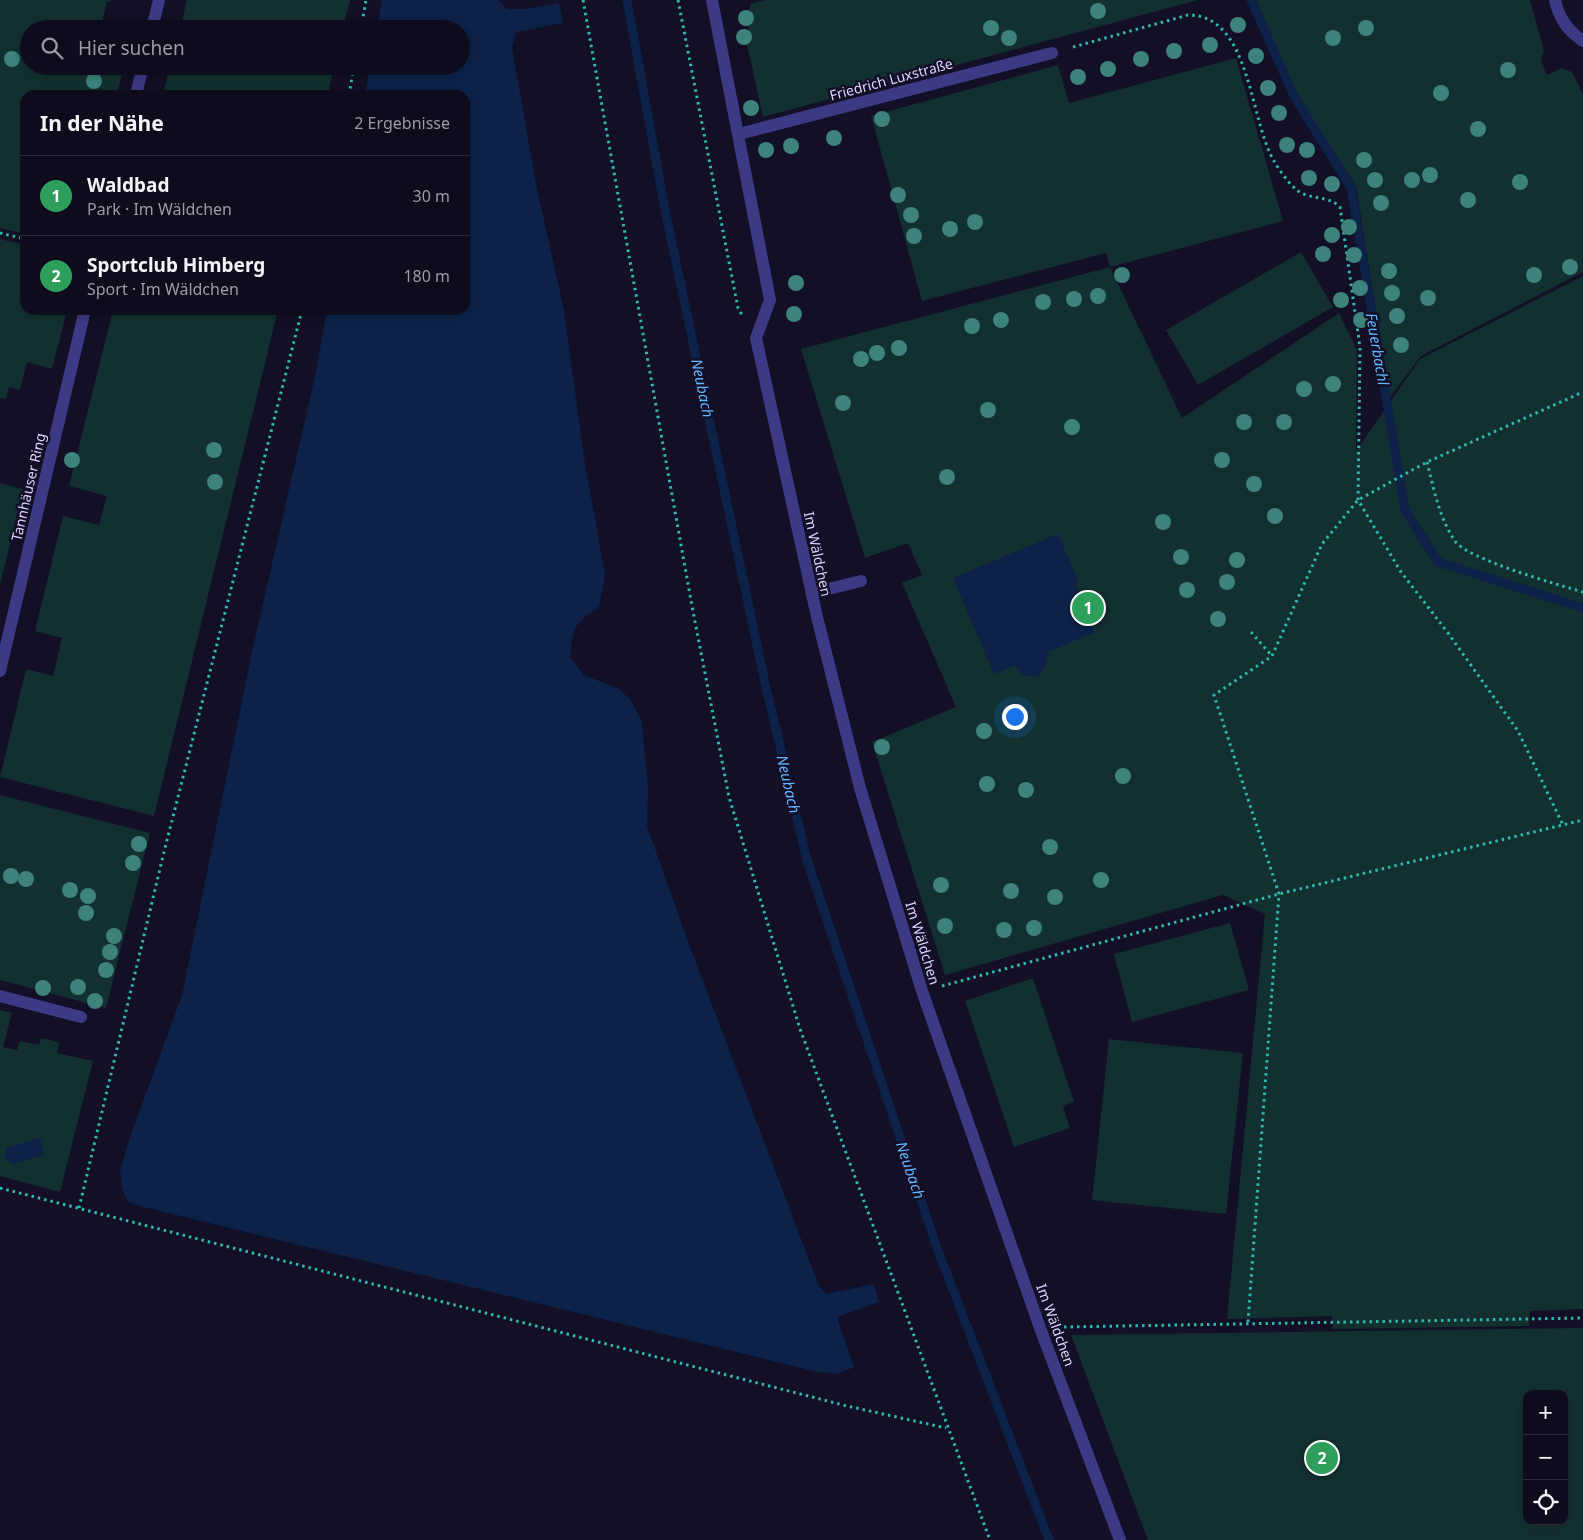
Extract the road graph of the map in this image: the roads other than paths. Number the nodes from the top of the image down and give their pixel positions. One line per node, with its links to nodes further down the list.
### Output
1 (159, 0): 4 (street)
2 (712, 0): 9 (street)
3 (1554, 0): 5 (street)
4 (154, 20)
5 (1583, 41)
6 (1052, 53): 9 (street, Friedrich Luxstraße)
7 (141, 75): 8 (street)
8 (137, 90)
9 (738, 134): 12 (street, Im Wäldchen)
10 (84, 315): 13 (street, Tannhäuser Ring)
11 (861, 581): 12 (street)
12 (812, 593): 16 (street, Im Wäldchen)
13 (0, 671)
14 (0, 996): 15 (street)
15 (81, 1017)
16 (1120, 1540)

